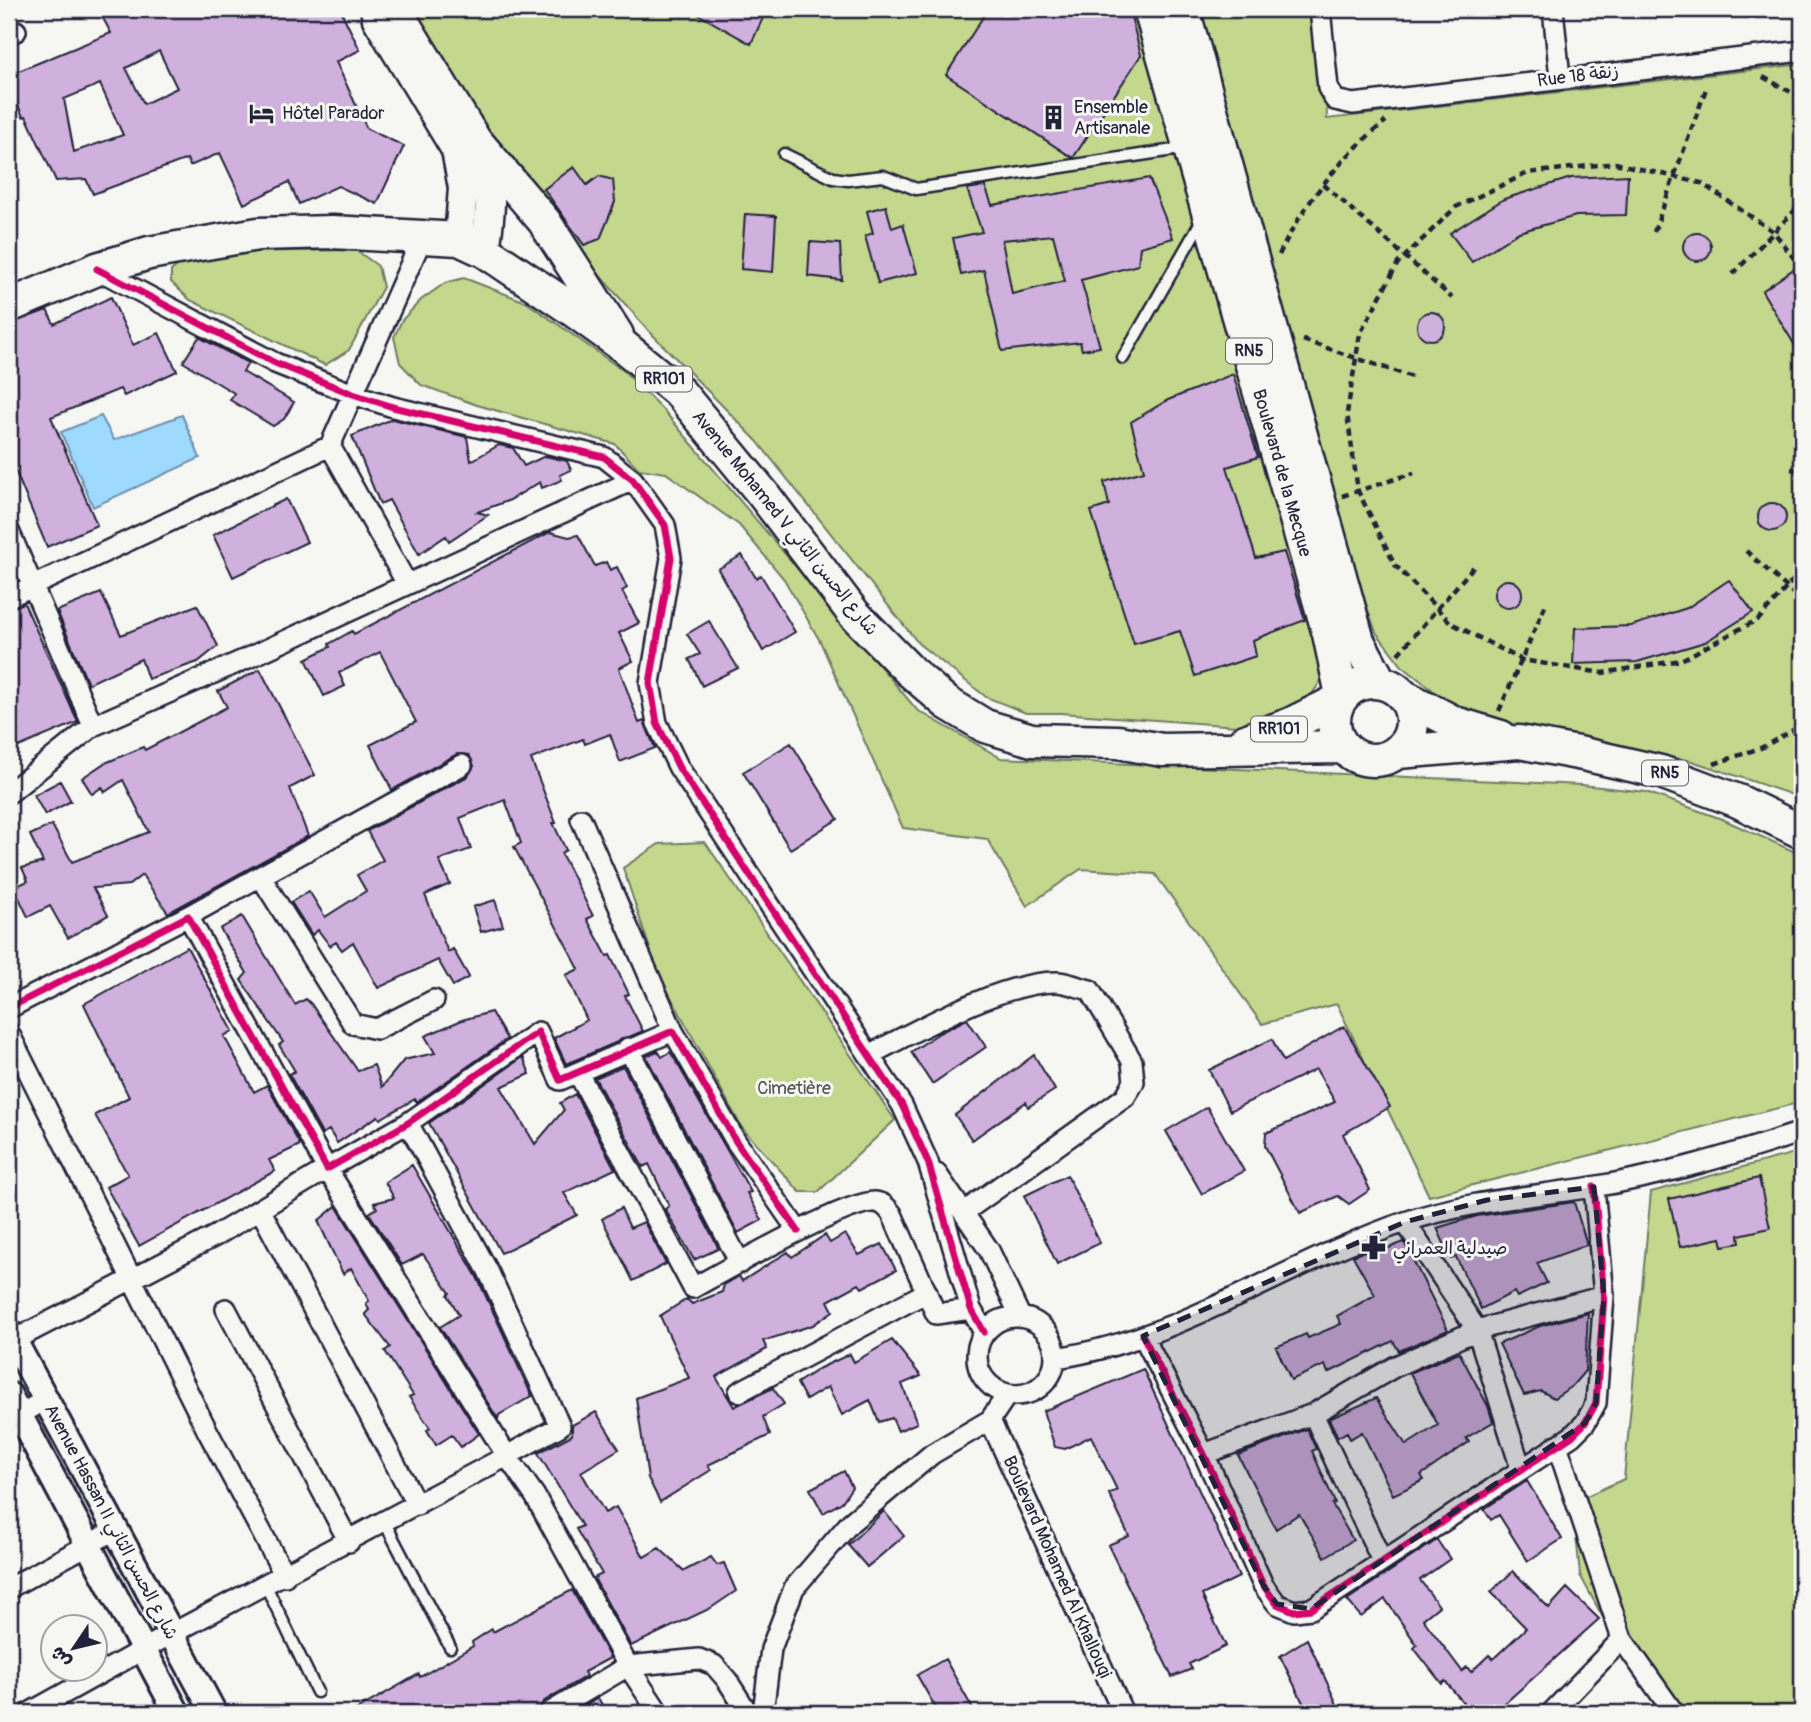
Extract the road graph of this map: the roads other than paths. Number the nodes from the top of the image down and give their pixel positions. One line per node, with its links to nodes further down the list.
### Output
1 (375, 9): 9 (main road)
2 (397, 9): 9 (main road)
3 (1150, 9): 11 (main road, Boulevard de la Mecque / RN5)
4 (1183, 9): 23 (main road, Boulevard de la Mecque / RN5)
5 (1320, 9): 8 (street, Rue 18 زنقة)
6 (1553, 9): 8 (street)
7 (1802, 51): 8 (street, Rue 18 زنقة)
8 (1560, 78)
9 (436, 95): 10 (main road); 15 (main road)
10 (481, 147): 15 (main road); 18 (main road)
11 (1191, 147): 12 (lane); 13 (main road, Boulevard de la Mecque / RN5)
12 (784, 153)
13 (1209, 207): 19 (lane); 23 (main road, Boulevard de la Mecque / RN5)
14 (423, 236): 15 (main road, Avenue Mohamed V شارع الحسن الثاني / RR101); 16 (main road, Avenue Mohamed V شارع الحسن الثاني / RR101); 20 (street)
15 (472, 245): 18 (main road, Avenue Mohamed V شارع الحسن الثاني / RR101)
16 (97, 269): 17 (main road, Avenue Mohamed V شارع الحسن الثاني / RR101); 20 (street)
17 (9, 306)
18 (623, 346): 33 (main road, Avenue Mohamed V شارع الحسن الثاني / RR101)
19 (1123, 358)
20 (353, 394): 21 (street); 22 (street)
21 (330, 446): 25 (street); 26 (street)
22 (633, 480): 25 (street); 46 (street)
23 (1305, 508): 28 (main road, Boulevard de la Mecque / RN5); 29 (main road, Boulevard de la Mecque / RN5)
24 (9, 531): 26 (street)
25 (407, 584): 30 (street)
26 (34, 585): 27 (street); 30 (street)
27 (9, 597)
28 (1392, 689): 29 (main road); 31 (main road, RN5); 34 (main road, RN5)
29 (1340, 698): 32 (main road, RN5); 33 (main road, RR101)
30 (93, 726): 36 (street)
31 (1519, 743): 34 (main road, Avenue Mohamed V شارع الحسن الثاني / RN5); 38 (main road, Avenue Mohamed V شارع الحسن الثاني / RN5)
32 (1343, 747): 33 (main road, Avenue Mohamed V شارع الحسن الثاني / RR101); 34 (main road, Avenue Mohamed V شارع الحسن الثاني / RN5)
33 (1217, 752)
34 (1398, 752)
35 (462, 765): 39 (street)
36 (9, 793)
37 (581, 819): 43 (street)
38 (1802, 832)
39 (261, 877): 40 (street); 41 (street)
40 (188, 916): 42 (street); 51 (street)
41 (434, 1000)
42 (9, 1008)
43 (673, 1031): 45 (street); 56 (street)
44 (9, 1033): 58 (street)
45 (628, 1048): 47 (street); 57 (street)
46 (871, 1054): 50 (street); 54 (street)
47 (578, 1073): 48 (street); 57 (street)
48 (408, 1122): 51 (street); 77 (street)
49 (1802, 1132): 52 (street)
50 (928, 1162): 54 (street); 62 (street)
51 (327, 1169): 53 (street); 77 (street)
52 (1594, 1187): 55 (street); 60 (street)
53 (261, 1211): 58 (street); 79 (street)
54 (964, 1212): 63 (street)
55 (1405, 1222): 64 (street); 67 (street)
56 (799, 1231): 57 (street); 59 (street)
57 (740, 1263)
58 (133, 1281): 66 (street); 85 (street)
59 (927, 1292): 62 (street); 69 (street)
60 (1604, 1296): 64 (street); 75 (street)
61 (226, 1309): 82 (street)
62 (971, 1309): 65 (street)
63 (1020, 1316): 65 (street); 68 (street)
64 (1478, 1330): 73 (street); 78 (street)
65 (984, 1332): 70 (street)
66 (11, 1336): 71 (street, Avenue Hassan II شارع الحسن الثاني)
67 (1143, 1336): 68 (street); 76 (street)
68 (1056, 1358): 70 (street)
69 (739, 1392)
70 (1007, 1395): 74 (street)
71 (46, 1400): 72 (street); 81 (street, Avenue Hassan II شارع الحسن الثاني)
72 (12, 1411): 83 (street, Avenue Hassan II شارع الحسن الثاني)
73 (1312, 1414): 76 (street); 84 (street)
74 (990, 1420): 100 (street); 101 (street, Boulevard Mohamed Al Khallouqi)
75 (1557, 1445): 78 (street); 89 (street)
76 (1204, 1454): 84 (street)
77 (507, 1456): 79 (street); 92 (street)
78 (1521, 1469): 84 (street)
79 (417, 1505): 80 (street)
80 (385, 1523): 82 (street); 90 (lane)
81 (115, 1530): 83 (street); 88 (street, Avenue Hassan II شارع الحسن الثاني)
82 (349, 1542): 85 (street)
83 (87, 1546): 87 (street); 91 (street, Avenue Hassan II شارع الحسن الثاني)
84 (1382, 1561)
85 (285, 1576): 86 (street)
86 (266, 1586): 88 (street); 93 (lane)
87 (9, 1588)
88 (171, 1634): 91 (street); 96 (street, Avenue Hassan II شارع الحسن الثاني)
89 (1622, 1639): 102 (street); 103 (street)
90 (450, 1647)
91 (142, 1650): 94 (street); 95 (street, Avenue Hassan II شارع الحسن الثاني)
92 (628, 1665): 97 (street); 98 (street); 99 (street)
93 (317, 1692)
94 (29, 1713)
95 (177, 1713)
96 (214, 1713)
97 (549, 1713)
98 (659, 1713)
99 (748, 1713)
100 (763, 1713)
101 (1123, 1713)
102 (1551, 1713)
103 (1675, 1713)

